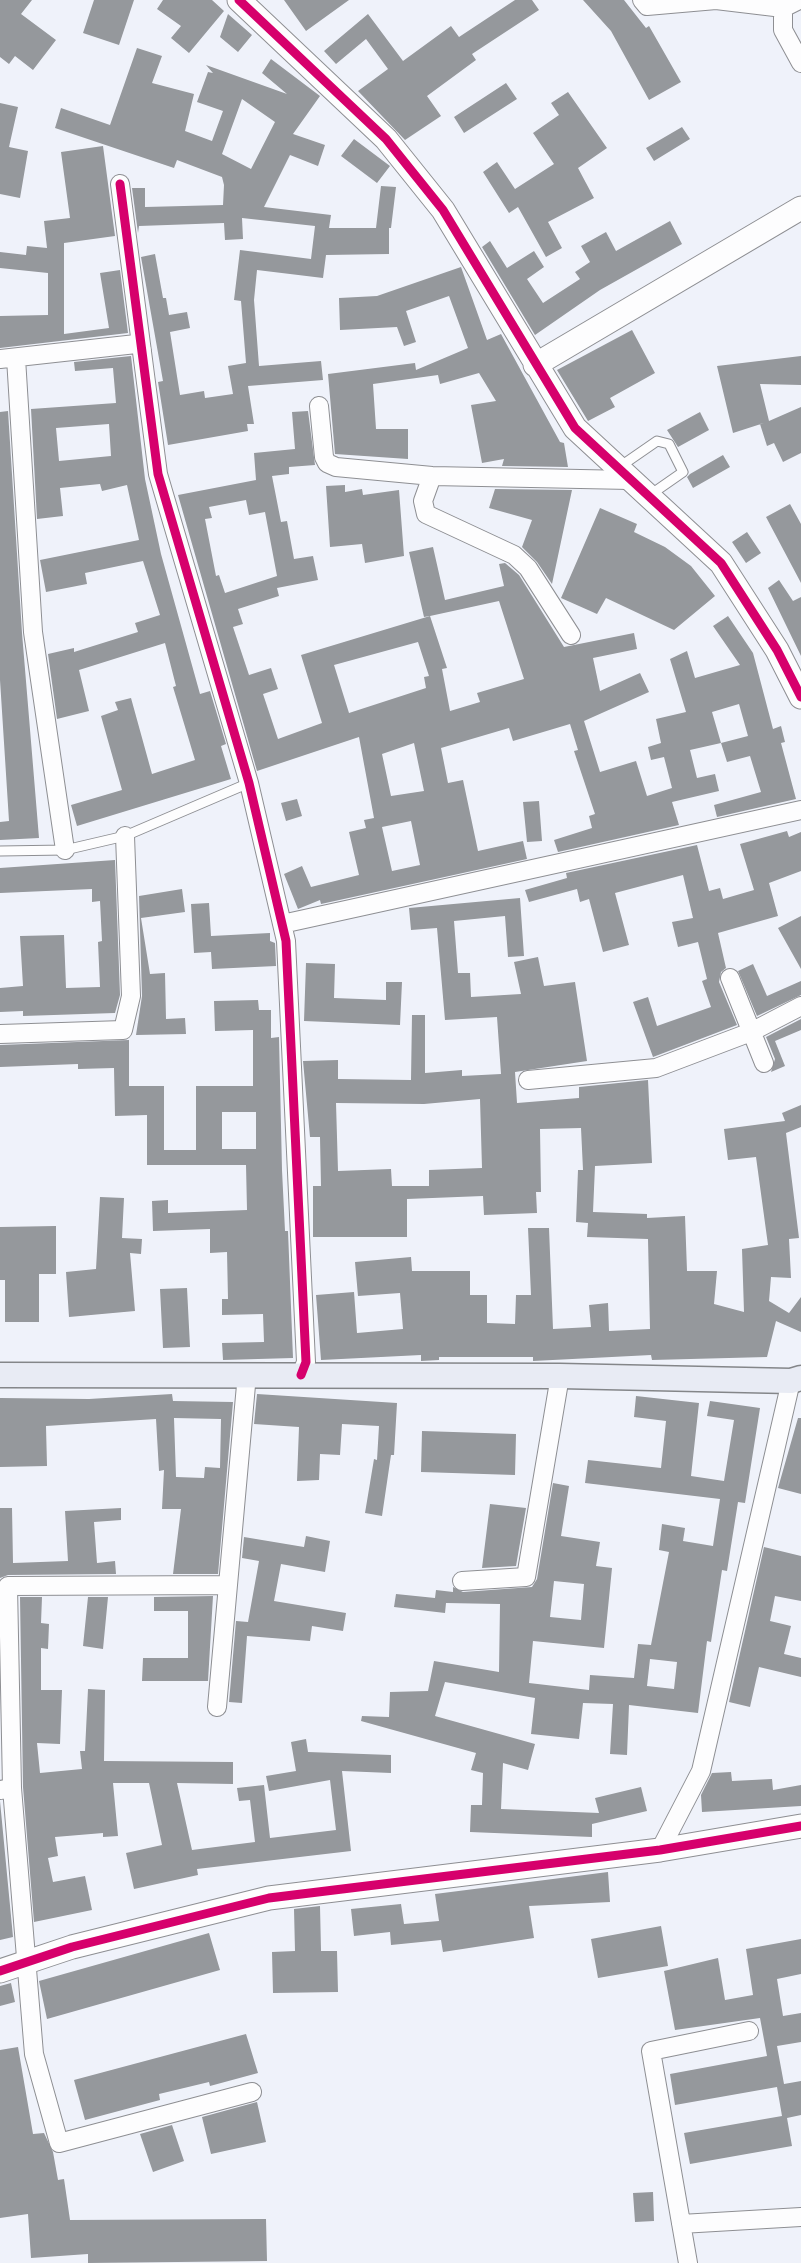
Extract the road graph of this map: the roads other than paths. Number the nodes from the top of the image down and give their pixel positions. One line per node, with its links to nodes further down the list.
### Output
1 (239, 0): 9 (street)
2 (642, 0): 3 (street)
3 (791, 4): 4 (street)
4 (801, 63)
5 (120, 184): 7 (street)
6 (801, 208): 9 (street)
7 (142, 350): 8 (street); 16 (street)
8 (8, 358): 19 (street)
9 (536, 365): 11 (street)
10 (319, 406): 12 (street)
11 (624, 474): 12 (street); 13 (street); 13 (lane)
12 (432, 477): 14 (street)
13 (648, 496): 15 (street)
14 (571, 635)
15 (801, 697)
16 (249, 783): 18 (lane); 21 (street)
17 (801, 810): 21 (street)
18 (125, 836): 19 (lane); 25 (street)
19 (65, 850): 20 (lane)
20 (0, 851)
21 (282, 924): 30 (street)
22 (730, 978): 24 (street)
23 (801, 1006): 24 (street)
24 (751, 1032): 26 (street); 27 (street)
25 (0, 1034)
26 (764, 1063)
27 (528, 1080)
28 (247, 1374): 29 (main road); 30 (main road); 34 (street)
29 (0, 1375)
30 (301, 1375): 31 (main road)
31 (560, 1376): 32 (main road); 33 (street)
32 (796, 1380): 39 (street)
33 (462, 1581)
34 (226, 1585): 35 (street); 36 (street)
35 (4, 1588): 37 (street)
36 (217, 1707)
37 (6, 1789): 40 (street)
38 (801, 1826): 39 (street)
39 (660, 1850): 40 (street)
40 (25, 1965): 41 (street); 43 (street)
41 (0, 1971)
42 (749, 2031): 45 (street)
43 (252, 2092)
44 (801, 2217): 45 (street)
45 (681, 2224): 46 (street)
46 (688, 2263)

